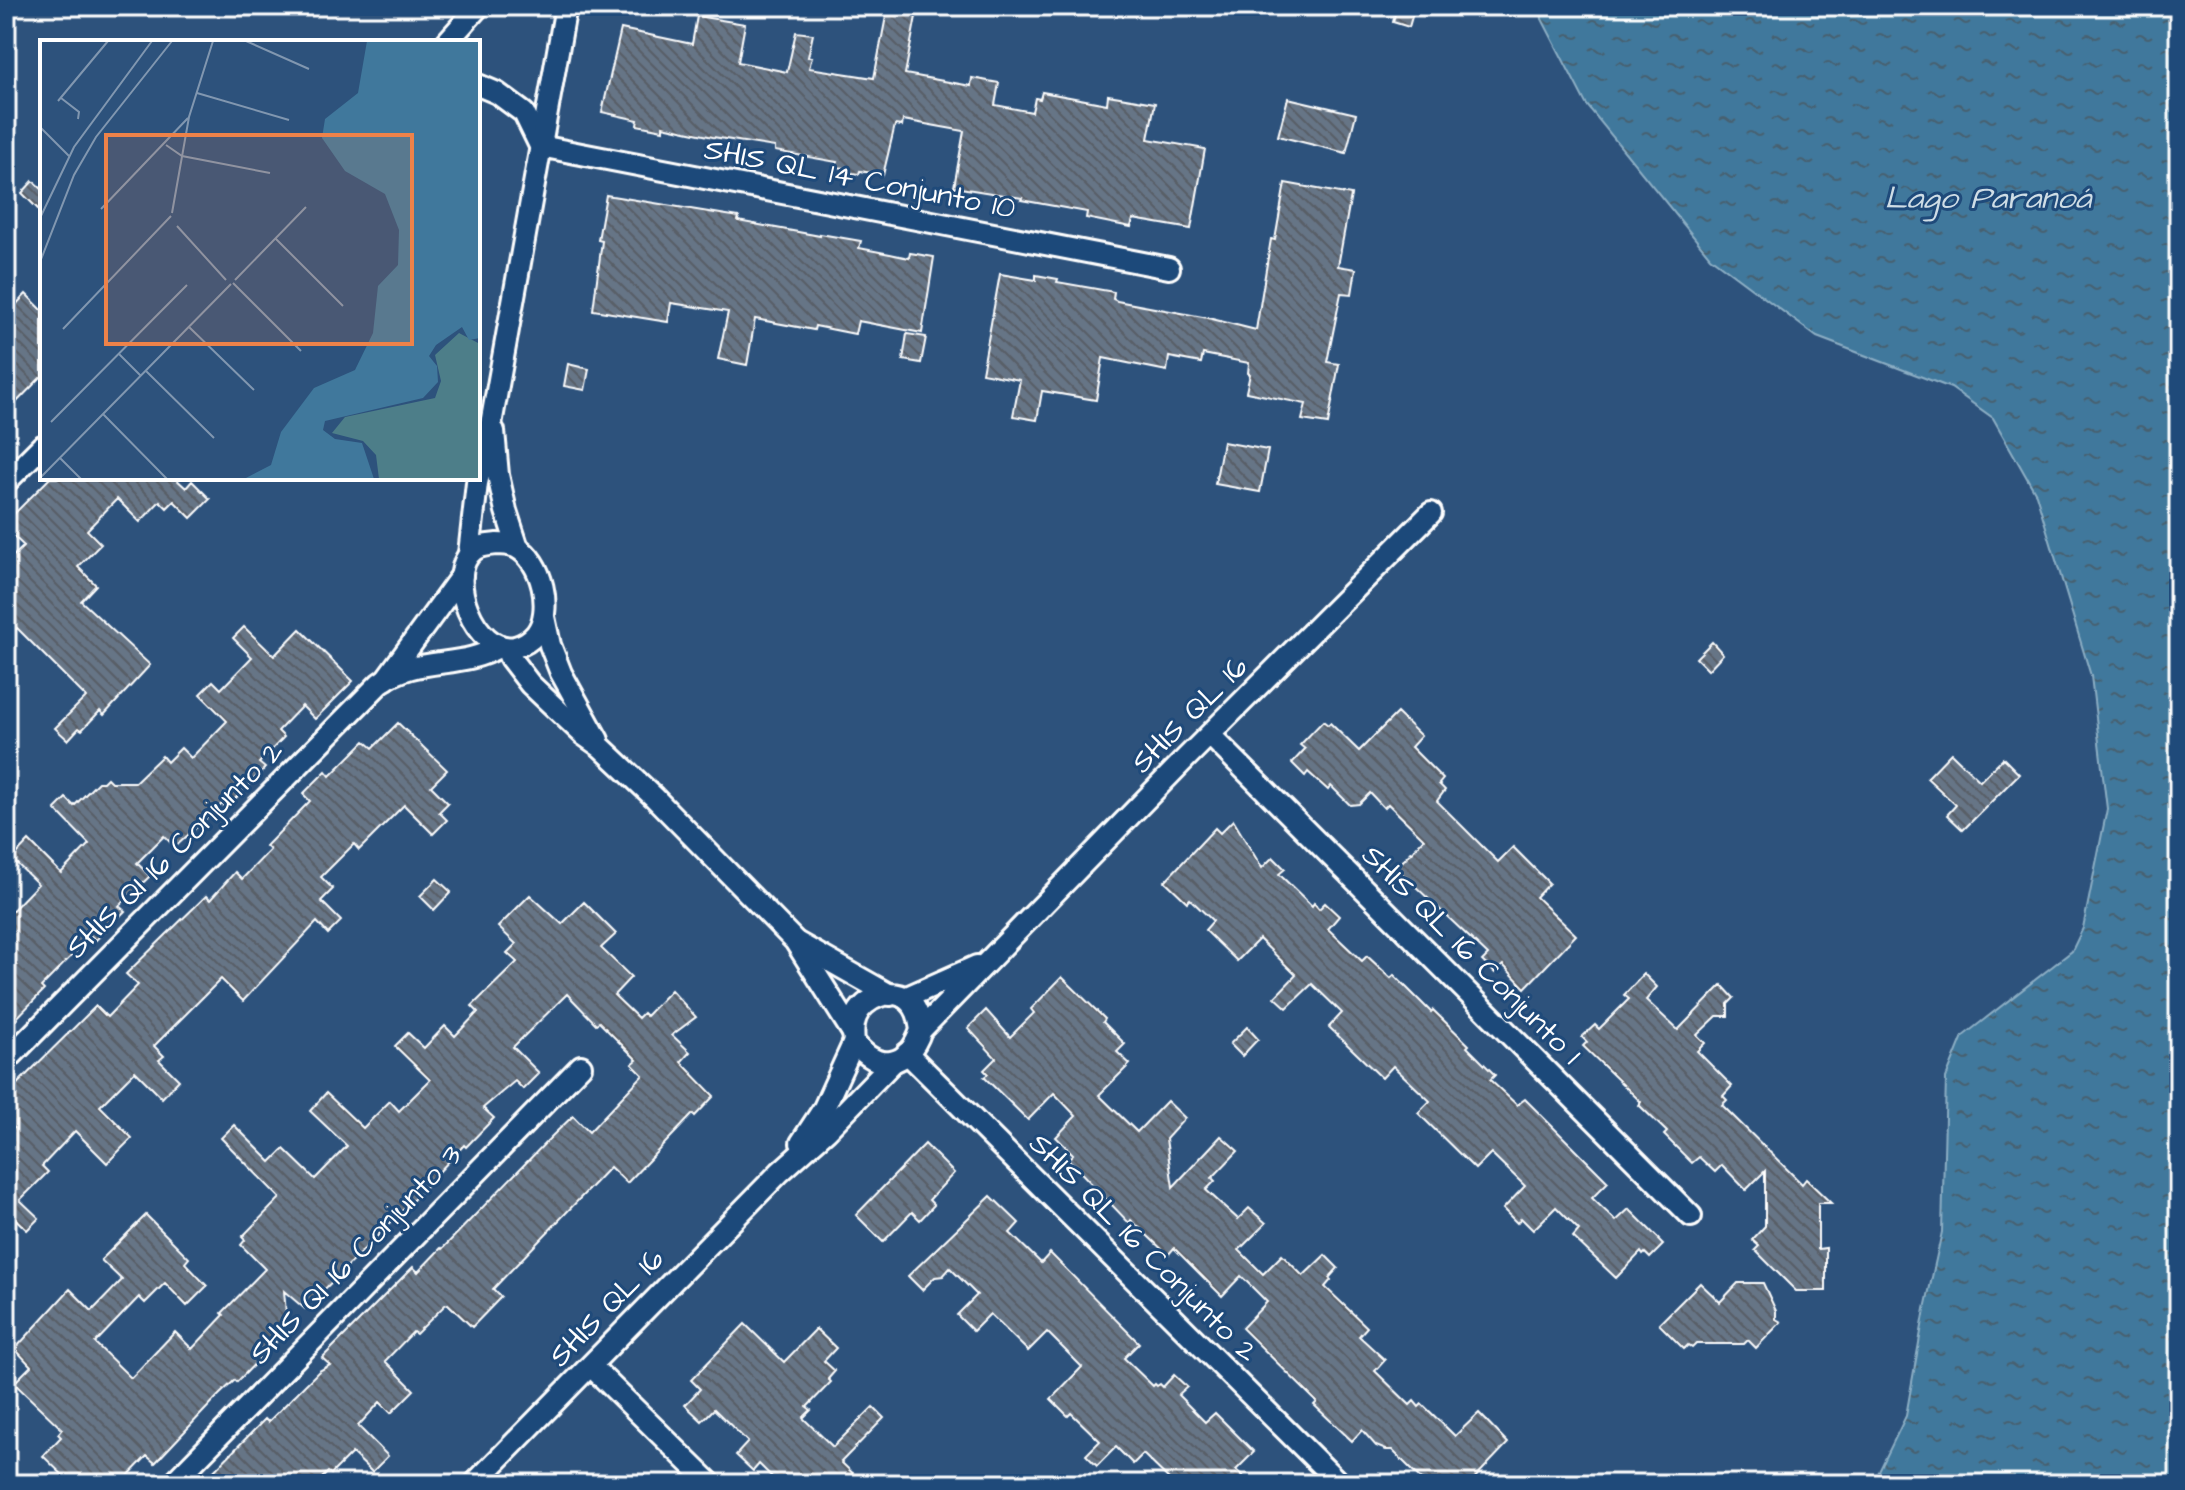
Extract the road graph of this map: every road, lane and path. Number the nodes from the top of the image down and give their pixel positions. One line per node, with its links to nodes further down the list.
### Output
1 (479, 6): 3 (street)
2 (566, 6): 5 (street)
3 (449, 40)
4 (480, 86): 5 (street)
5 (540, 146): 6 (street, SHIS QL 14 Conjunto 10); 7 (street)
6 (1169, 268)
7 (492, 419): 9 (street); 13 (street)
8 (40, 448): 11 (street)
9 (480, 470)
10 (478, 480): 14 (street)
11 (6, 482)
12 (1431, 513): 19 (street, SHIS QL 16)
13 (518, 548): 14 (street); 16 (street)
14 (469, 554): 15 (street)
15 (462, 575): 17 (street); 18 (street, SHIS QI 16 Conjunto 2)
16 (544, 617): 17 (street); 20 (street)
17 (503, 647): 18 (street, SHIS QI 16 Conjunto 2); 20 (street)
18 (386, 679): 27 (street, SHIS QI 16 Conjunto 2)
19 (1210, 735): 22 (street, SHIS QL 16); 30 (street, SHIS QL 16 Conjunto 1)
20 (601, 747): 21 (street)
21 (795, 941): 23 (street); 25 (street)
22 (991, 958): 23 (street, SHIS QL 16); 24 (street, SHIS QL 16)
23 (897, 996): 24 (street); 25 (street)
24 (921, 1030): 26 (street)
25 (854, 1037): 26 (street); 29 (street, SHIS QL 16)
26 (899, 1058): 29 (street, SHIS QL 16); 35 (street, SHIS QL 16 Conjunto 2)
27 (6, 1061)
28 (581, 1066): 32 (street, SHIS QI 16 Conjunto 3)
29 (780, 1172): 31 (street, SHIS QL 16)
30 (1691, 1216)
31 (591, 1366): 33 (street, SHIS QL 16); 34 (street)
32 (172, 1484)
33 (474, 1484)
34 (711, 1484)
35 (1340, 1484)

